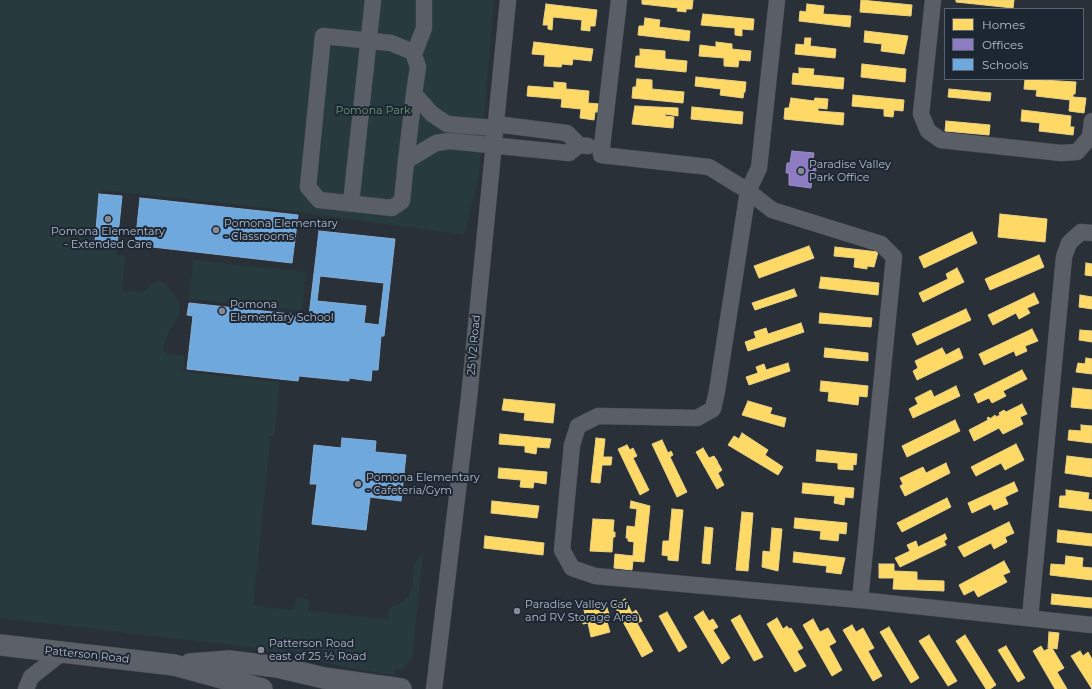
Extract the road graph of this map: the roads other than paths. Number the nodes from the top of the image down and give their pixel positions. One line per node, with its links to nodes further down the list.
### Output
1 (373, 0): 7 (street)
2 (424, 0): 8 (street)
3 (508, 0): 11 (street, 25 1/2 Road)
4 (619, 0): 14 (street)
5 (777, 0): 16 (street)
6 (933, 0): 10 (street)
7 (368, 40): 8 (street); 17 (street); 17 (street)
8 (414, 54): 9 (street)
9 (414, 94): 11 (street); 15 (street)
10 (1092, 121)
11 (494, 126): 12 (street, 25 1/2 Road); 13 (street)
12 (492, 145): 13 (street); 15 (street); 28 (street, 25 1/2 Road)
13 (579, 145): 14 (street)
14 (602, 149): 16 (street)
15 (406, 161): 17 (street)
16 (748, 191): 19 (street); 19 (street)
17 (351, 204)
18 (1092, 233): 20 (street)
19 (860, 600): 20 (street)
20 (1030, 618): 21 (street)
21 (1092, 625)
22 (0, 645): 23 (main road, Patterson Road)
23 (63, 652): 24 (main road, Patterson Road); 25 (street)
24 (174, 665): 26 (main road, Patterson Road); 27 (main road, Patterson Road)
25 (26, 689)
26 (262, 689)
27 (401, 689)
28 (434, 689)

